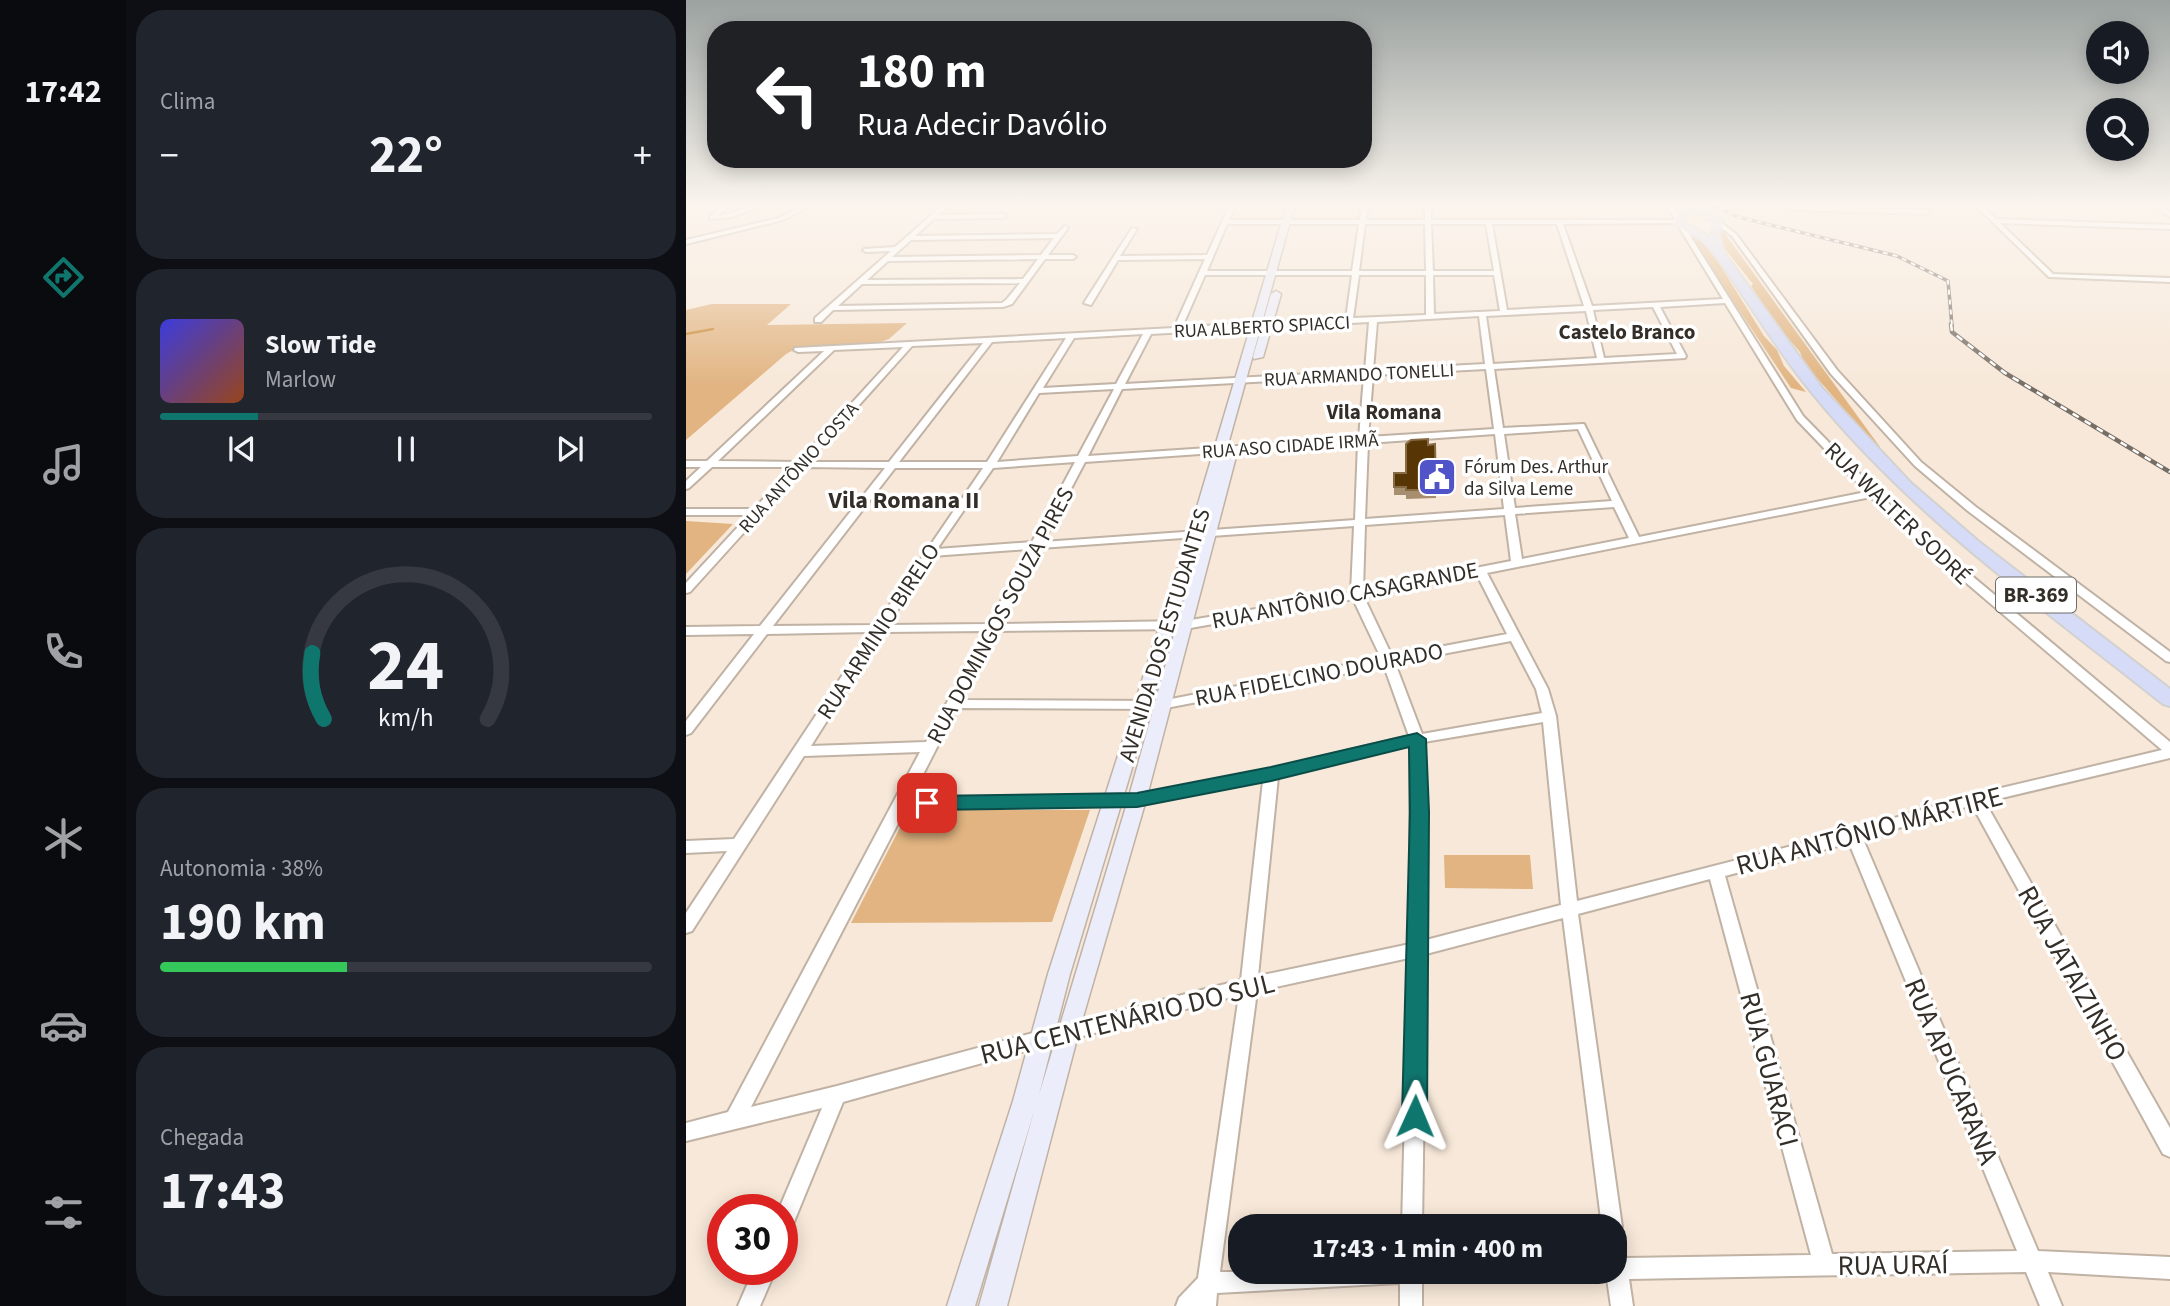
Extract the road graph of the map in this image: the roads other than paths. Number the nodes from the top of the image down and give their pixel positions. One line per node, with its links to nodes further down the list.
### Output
1 (878, 265): 21 (street)
2 (1037, 265): 20 (street)
3 (1112, 265): 23 (street)
4 (1207, 265): 16 (street)
5 (1278, 265): 17 (street, AVENIDA DOS ESTUDANTES)
6 (1357, 265): 14 (street)
7 (1430, 265): 15 (street)
8 (1496, 265): 18 (street)
9 (1574, 265): 26 (street)
10 (1706, 265): 22 (street, RUA WALTER SODRÉ)
11 (1728, 265): 79 (main road, BR-369)
12 (1756, 265): 77 (street)
13 (2040, 265): 19 (street)
14 (1356, 272): 15 (street); 17 (street); 32 (street)
15 (1430, 272): 18 (street); 29 (street)
16 (1203, 273): 17 (street); 34 (street)
17 (1276, 273): 33 (street, AVENIDA DOS ESTUDANTES)
18 (1497, 273): 27 (street)
19 (2170, 280)
20 (1025, 281): 21 (street); 25 (street)
21 (859, 282): 25 (street)
22 (1727, 301): 24 (street, RUA ALBERTO SPIACCI); 57 (street, RUA WALTER SODRÉ)
23 (1088, 303)
24 (1655, 304): 26 (street, RUA ALBERTO SPIACCI); 41 (street, RUA ARMANDO TONELLI)
25 (830, 308): 30 (street)
26 (1589, 309): 27 (street, RUA ALBERTO SPIACCI); 41 (street)
27 (1504, 312): 28 (street, RUA ALBERTO SPIACCI)
28 (1482, 313): 29 (street, RUA ALBERTO SPIACCI); 42 (street)
29 (1430, 316): 31 (street, RUA ALBERTO SPIACCI)
30 (818, 320)
31 (1373, 320): 32 (street, RUA ALBERTO SPIACCI); 43 (street)
32 (1349, 321): 33 (street, RUA ALBERTO SPIACCI)
33 (1262, 326): 34 (street, RUA ALBERTO SPIACCI); 44 (street, AVENIDA DOS ESTUDANTES)
34 (1177, 330): 35 (street, RUA ALBERTO SPIACCI)
35 (1148, 332): 36 (street, RUA ALBERTO SPIACCI); 45 (street, RUA DOMINGOS SOUZA PIRES)
36 (1072, 335): 37 (street, RUA ALBERTO SPIACCI); 46 (street, RUA ARMINIO BIRELO)
37 (990, 340): 38 (street, RUA ALBERTO SPIACCI); 55 (street)
38 (910, 344): 39 (street, RUA ALBERTO SPIACCI); 53 (street, RUA ANTÔNIO COSTA)
39 (832, 348): 40 (street, RUA ALBERTO SPIACCI); 52 (street)
40 (798, 350)
41 (1601, 360): 42 (street, RUA ARMANDO TONELLI)
42 (1490, 366): 43 (street, RUA ARMANDO TONELLI); 47 (street)
43 (1369, 373): 44 (street, RUA ARMANDO TONELLI); 48 (street)
44 (1246, 381): 45 (street, RUA ARMANDO TONELLI); 49 (street, AVENIDA DOS ESTUDANTES)
45 (1118, 388): 46 (street, RUA ARMANDO TONELLI); 50 (street, RUA DOMINGOS SOUZA PIRES)
46 (1035, 391): 54 (street, RUA ARMINIO BIRELO)
47 (1498, 430): 48 (street, RUA ASO CIDADE IRMÃ); 58 (street, RUA ASO CIDADE IRMÃ); 61 (street)
48 (1363, 440): 49 (street, RUA ASO CIDADE IRMÃ); 62 (street)
49 (1226, 450): 50 (street, RUA ASO CIDADE IRMÃ); 63 (street, AVENIDA DOS ESTUDANTES)
50 (1083, 460): 54 (street, RUA ASO CIDADE IRMÃ); 65 (street, RUA DOMINGOS SOUZA PIRES)
51 (686, 464): 52 (street)
52 (710, 464): 53 (street); 56 (street)
53 (802, 464): 55 (street); 60 (street, RUA ANTÔNIO COSTA)
54 (990, 465): 55 (street); 66 (street, RUA ARMINIO BIRELO)
55 (892, 466): 75 (street)
56 (686, 486)
57 (1872, 494): 64 (street, RUA ANTÔNIO CASAGRANDE); 88 (street, RUA WALTER SODRÉ)
58 (1618, 504): 61 (street); 64 (street)
59 (686, 512): 60 (street)
60 (757, 512): 69 (street, RUA ANTÔNIO COSTA)
61 (1509, 512): 62 (street); 67 (street)
62 (1361, 523): 63 (street); 70 (street)
63 (1203, 533): 65 (street); 71 (street, AVENIDA DOS ESTUDANTES)
64 (1635, 540): 67 (street, RUA ANTÔNIO CASAGRANDE)
65 (1035, 545): 66 (street); 73 (street, RUA DOMINGOS SOUZA PIRES)
66 (929, 553): 72 (street, RUA ARMINIO BIRELO)
67 (1517, 562): 68 (street, RUA ANTÔNIO CASAGRANDE)
68 (1480, 570): 70 (street, RUA ANTÔNIO CASAGRANDE); 76 (street)
69 (686, 590)
70 (1357, 595): 71 (street, RUA ANTÔNIO CASAGRANDE); 78 (street)
71 (1176, 626): 73 (street, RUA ANTÔNIO CASAGRANDE); 81 (street, AVENIDA DOS ESTUDANTES); 82 (street, AVENIDA DOS ESTUDANTES)
72 (879, 629): 73 (street, RUA ANTÔNIO CASAGRANDE); 75 (street, RUA ANTÔNIO CASAGRANDE); 87 (street, RUA ARMINIO BIRELO)
73 (992, 629): 80 (street, RUA DOMINGOS SOUZA PIRES)
74 (686, 631): 75 (street, RUA ANTÔNIO CASAGRANDE)
75 (763, 631): 84 (street)
76 (1516, 636): 78 (street, RUA FIDELCINO DOURADO); 83 (street)
77 (2170, 658)
78 (1388, 660): 81 (street, RUA FIDELCINO DOURADO); 85 (street)
79 (2170, 699)
80 (953, 704): 82 (street, RUA FIDELCINO DOURADO); 86 (street, RUA DOMINGOS SOUZA PIRES)
81 (1161, 705): 82 (street, RUA FIDELCINO DOURADO); 91 (street, AVENIDA DOS ESTUDANTES)
82 (1142, 706): 92 (street, AVENIDA DOS ESTUDANTES)
83 (1549, 716): 85 (street); 98 (street)
84 (686, 730)
85 (1417, 739): 89 (street); 102 (street)
86 (930, 747): 87 (street); 93 (street, RUA DOMINGOS SOUZA PIRES)
87 (799, 751): 95 (street, RUA ARMINIO BIRELO)
88 (2170, 751): 90 (street, RUA ANTÔNIO MÁRTIRE)
89 (1271, 774): 91 (street); 103 (street)
90 (1976, 799): 94 (street, RUA ANTÔNIO MÁRTIRE); 109 (street, RUA JATAIZINHO)
91 (1137, 800): 92 (street); 99 (street, AVENIDA DOS ESTUDANTES)
92 (1113, 801): 93 (street); 100 (street, AVENIDA DOS ESTUDANTES)
93 (900, 803): 107 (street, RUA DOMINGOS SOUZA PIRES)
94 (1854, 836): 97 (street, RUA ANTÔNIO MÁRTIRE); 113 (street, RUA APUCARANA)
95 (737, 845): 96 (street); 101 (street, RUA ARMINIO BIRELO)
96 (686, 847)
97 (1716, 872): 98 (street, RUA ANTÔNIO MÁRTIRE); 115 (street, RUA GUARACI)
98 (1570, 911): 102 (street, RUA CENTENÁRIO DO SUL); 112 (street)
99 (1102, 918): 100 (street); 104 (street, AVENIDA DOS ESTUDANTES)
100 (1076, 919): 105 (street, AVENIDA DOS ESTUDANTES)
101 (686, 926)
102 (1418, 949): 103 (street, RUA CENTENÁRIO DO SUL); 111 (street)
103 (1249, 985): 104 (street, RUA CENTENÁRIO DO SUL); 118 (street)
104 (1068, 1031): 105 (street, RUA CENTENÁRIO DO SUL); 124 (street, AVENIDA DOS ESTUDANTES)
105 (1042, 1038): 106 (street, RUA CENTENÁRIO DO SUL); 123 (street, AVENIDA DOS ESTUDANTES)
106 (837, 1095): 107 (street, RUA CENTENÁRIO DO SUL); 110 (street)
107 (734, 1121): 108 (street, RUA CENTENÁRIO DO SUL)
108 (686, 1132)
109 (2170, 1147)
110 (796, 1194)
111 (1412, 1214)
112 (1610, 1214)
113 (2032, 1261): 115 (street, RUA URAÍ); 116 (street, RUA URAÍ); 129 (street, RUA APUCARANA)
114 (1627, 1263): 115 (street, RUA URAÍ)
115 (1824, 1265)
116 (2170, 1268)
117 (1228, 1282): 118 (street)
118 (1208, 1283): 125 (street); 126 (street)
119 (1412, 1284): 127 (street)
120 (1619, 1284): 128 (street)
121 (758, 1285): 122 (street)
122 (749, 1306)
123 (961, 1306)
124 (992, 1306)
125 (1187, 1306)
126 (1205, 1306)
127 (1411, 1306)
128 (1622, 1306)
129 (2051, 1306)

